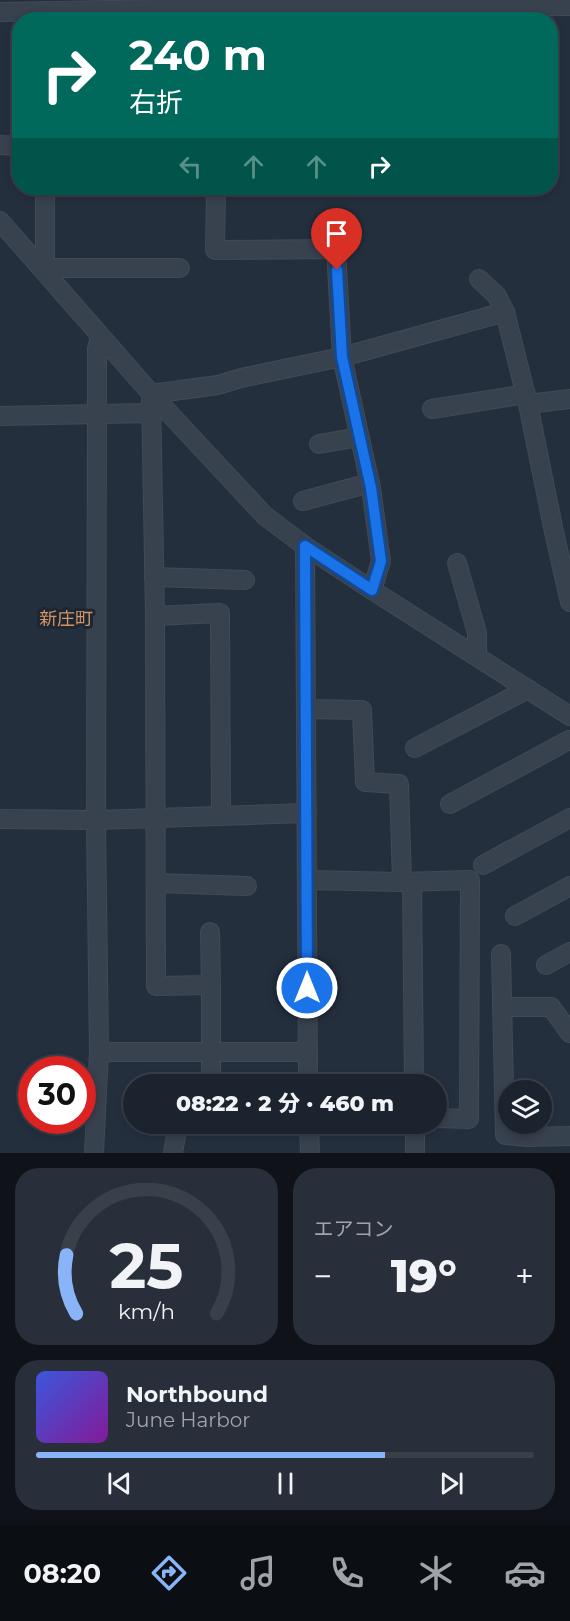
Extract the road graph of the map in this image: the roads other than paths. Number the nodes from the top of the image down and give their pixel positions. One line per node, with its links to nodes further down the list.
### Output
1 (133, 5): 3 (street); 5 (street)
2 (570, 6): 6 (street)
3 (39, 11): 4 (street)
4 (0, 12)
5 (198, 12)
6 (305, 12)
7 (45, 195): 10 (street)
8 (216, 195): 15 (street)
9 (0, 221): 10 (street)
10 (41, 268): 11 (street); 14 (street)
11 (180, 268)
12 (479, 279): 13 (street)
13 (505, 312): 15 (street); 17 (street)
14 (100, 337): 16 (street); 21 (street)
15 (342, 357): 16 (street); 23 (street)
16 (151, 394): 20 (street); 28 (street)
17 (527, 399): 18 (street); 19 (street); 27 (street)
18 (570, 399)
19 (432, 409)
20 (151, 413): 21 (street); 30 (street)
21 (97, 414): 22 (street); 48 (street)
22 (0, 416)
23 (359, 436): 24 (street); 25 (street)
24 (319, 444)
25 (370, 483): 26 (street); 32 (street)
26 (303, 501)
27 (562, 531): 33 (street)
28 (305, 546): 32 (street); 38 (street)
29 (457, 563): 35 (street)
30 (154, 577): 31 (street); 34 (street)
31 (245, 580)
32 (372, 590): 35 (street)
33 (569, 597)
34 (155, 616): 44 (street); 45 (street)
35 (477, 657): 36 (street)
36 (528, 689): 37 (street); 41 (street)
37 (554, 706): 39 (street); 40 (street)
38 (307, 709): 43 (street); 51 (street)
39 (570, 716)
40 (570, 740): 42 (street)
41 (415, 748)
42 (450, 804)
43 (308, 813): 44 (street); 50 (street)
44 (221, 816): 45 (street)
45 (155, 818): 48 (street); 52 (street)
46 (570, 818): 49 (street)
47 (0, 819): 48 (street)
48 (96, 820): 63 (street)
49 (483, 865)
50 (307, 880): 51 (street); 65 (street)
51 (407, 882): 68 (street); 69 (street)
52 (156, 883): 53 (street); 60 (street)
53 (247, 886)
54 (570, 886): 55 (street)
55 (515, 916)
56 (210, 932): 60 (street)
57 (570, 952): 59 (street)
58 (501, 954): 61 (street)
59 (546, 965)
60 (211, 985): 64 (street)
61 (502, 1006): 62 (street); 74 (street)
62 (570, 1033)
63 (99, 1052): 64 (street); 75 (street)
64 (211, 1052): 65 (street); 66 (street)
65 (308, 1052): 67 (street)
66 (211, 1074)
67 (308, 1074)
68 (414, 1074)
69 (447, 1118)
70 (176, 1134): 76 (street)
71 (309, 1134): 77 (street)
72 (415, 1134): 78 (street)
73 (570, 1136): 74 (street)
74 (527, 1145)
75 (94, 1153)
76 (173, 1153)
77 (310, 1153)
78 (415, 1153)

